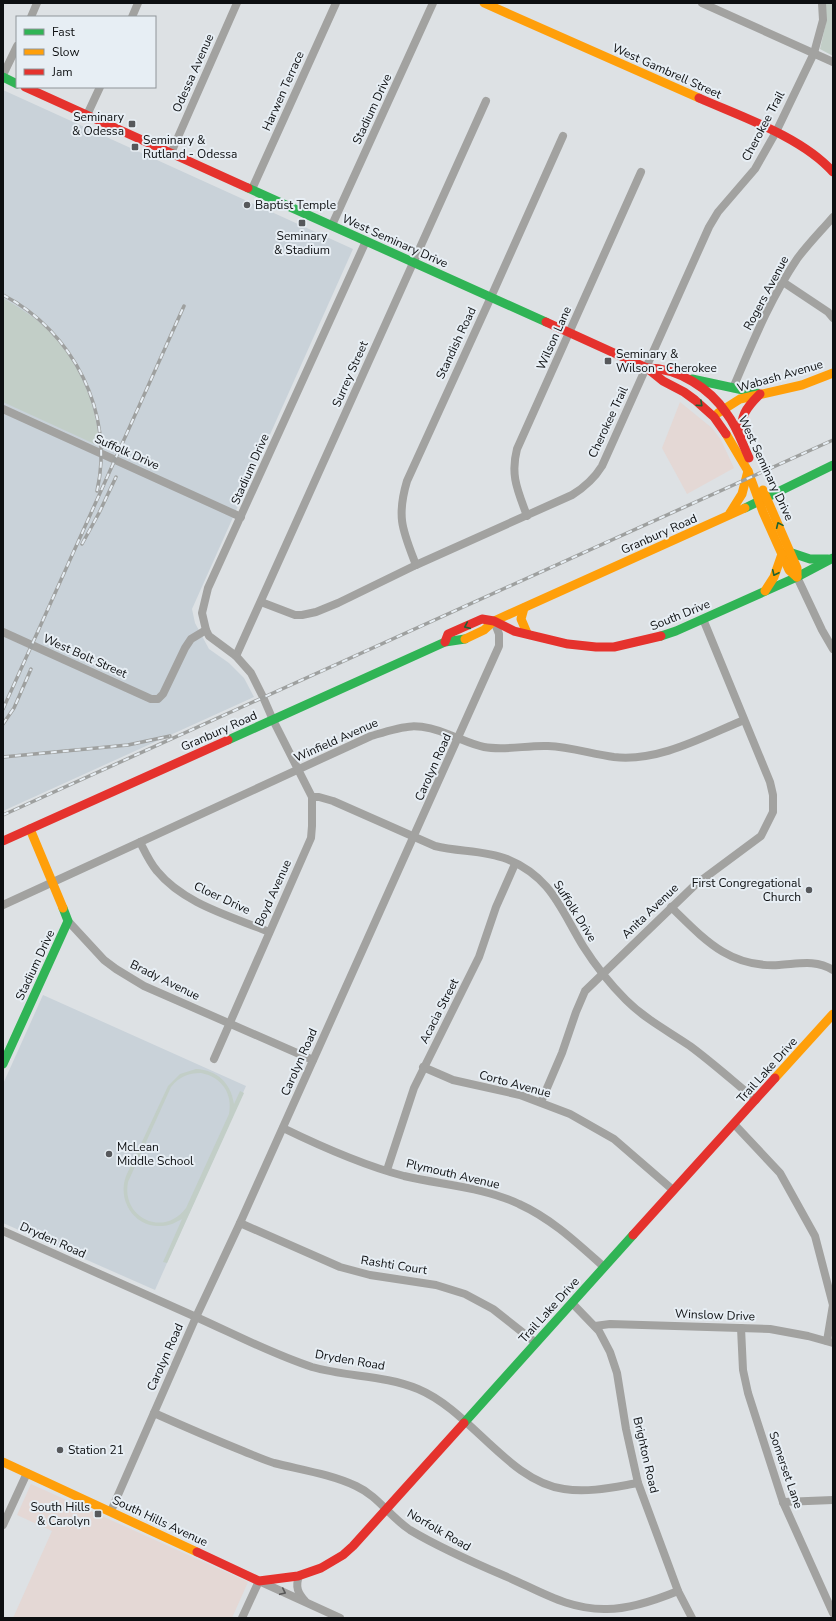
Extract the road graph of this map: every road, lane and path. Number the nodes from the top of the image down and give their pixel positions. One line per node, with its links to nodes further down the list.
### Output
1 (37, 3): 9 (street)
2 (138, 3): 10 (street)
3 (237, 3): 22 (street, Odessa Avenue)
4 (336, 3): 25 (street, Harwen Terrace)
5 (433, 3): 27 (street, Stadium Drive)
6 (484, 3): 20 (street, West Gambrell Street)
7 (702, 3): 12 (street)
8 (822, 3): 12 (street, Cherokee Trail)
9 (30, 16)
10 (132, 16)
11 (16, 48): 14 (street)
12 (814, 53): 13 (street); 20 (street, Cherokee Trail)
13 (833, 62)
14 (3, 76): 15 (street)
15 (16, 83)
16 (27, 88): 19 (street, West Seminary Drive)
17 (100, 88): 19 (street)
18 (486, 101): 29 (street, Surrey Street)
19 (87, 115): 22 (street, West Seminary Drive)
20 (776, 132): 24 (street, West Gambrell Street); 34 (street, Cherokee Trail)
21 (563, 136): 31 (street, Standish Road)
22 (171, 153): 25 (street, West Seminary Drive)
23 (641, 172): 33 (street, Wilson Lane)
24 (833, 172)
25 (252, 190): 27 (street, West Seminary Drive)
26 (833, 217): 30 (street, Rogers Avenue)
27 (332, 225): 28 (street, West Seminary Drive)
28 (366, 241): 29 (street, West Seminary Drive); 48 (street, Stadium Drive)
29 (414, 262): 31 (street, West Seminary Drive); 55 (street, Surrey Street)
30 (783, 282): 32 (street); 37 (street, Rogers Avenue)
31 (491, 297): 33 (street, West Seminary Drive); 52 (street, Standish Road)
32 (833, 318)
33 (570, 333): 34 (street, West Seminary Drive); 46 (street, Wilson Lane)
34 (647, 368): 36 (street, West Seminary Drive); 41 (street, West Seminary Drive, one-way to 41); 46 (street, Cherokee Trail)
35 (833, 373): 38 (street, Wabash Avenue)
36 (680, 376): 37 (street); 39 (street, West Seminary Drive)
37 (733, 388): 38 (street)
38 (760, 393): 39 (street, Wabash Avenue); 42 (street)
39 (724, 408): 41 (street, Wabash Avenue); 42 (street, West Seminary Drive)
40 (3, 410): 48 (street, Suffolk Drive)
41 (714, 417): 44 (street, West Seminary Drive)
42 (741, 440): 45 (street, West Seminary Drive)
43 (833, 465): 45 (street, Granbury Road)
44 (748, 470): 45 (street, West Seminary Drive); 47 (street)
45 (762, 498): 47 (street, Granbury Road); 49 (street, West Seminary Drive, one-way to 45); 50 (street, West Seminary Drive)
46 (527, 516): 52 (street, Cherokee Trail)
47 (728, 516): 56 (street, Granbury Road)
48 (241, 517): 59 (street, Stadium Drive)
49 (792, 553): 51 (street); 53 (street, West Seminary Drive)
50 (782, 554): 53 (street, West Seminary Drive); 54 (street, one-way to 54)
51 (833, 558): 53 (street, South Drive)
52 (416, 565): 55 (street, Cherokee Trail)
53 (797, 577): 54 (street, South Drive); 62 (street, West Seminary Drive)
54 (765, 591): 57 (street, South Drive)
55 (261, 602): 63 (street, Surrey Street)
56 (524, 608): 58 (street, Granbury Road); 61 (street)
57 (703, 619): 61 (street, South Drive); 65 (street, Anita Avenue)
58 (494, 622): 61 (street, South Drive); 64 (street, Granbury Road); 66 (street, Carolyn Road)
59 (206, 630): 60 (street, West Bolt Street); 63 (street)
60 (3, 632)
61 (527, 633)
62 (833, 649)
63 (236, 656): 64 (street)
64 (272, 720): 67 (street); 69 (street, Granbury Road)
65 (744, 720): 66 (street, Winfield Avenue); 76 (street, Anita Avenue)
66 (459, 738): 67 (street, Winfield Avenue); 70 (street, Carolyn Road)
67 (298, 770): 68 (street, Boyd Avenue); 72 (street, Winfield Avenue)
68 (312, 797): 70 (street, Suffolk Drive); 78 (street, Boyd Avenue)
69 (30, 829): 71 (street, Granbury Road); 74 (street, Brady Avenue)
70 (414, 837): 73 (street, Suffolk Drive); 84 (street, Carolyn Road)
71 (3, 842)
72 (140, 842): 74 (street, Winfield Avenue); 78 (street, Cloer Drive)
73 (515, 864): 80 (street, Suffolk Drive); 86 (street, Acacia Street)
74 (53, 882): 75 (street, Winfield Avenue); 77 (street, Brady Avenue)
75 (3, 905)
76 (671, 907): 79 (street); 80 (street, Anita Avenue)
77 (68, 921): 82 (street, Brady Avenue); 85 (street, Stadium Drive)
78 (268, 932): 82 (street, Boyd Avenue)
79 (833, 970)
80 (603, 973): 87 (street, Suffolk Drive); 88 (street, Anita Avenue)
81 (833, 1014): 87 (street, Trail Lake Drive)
82 (230, 1023): 83 (street, Boyd Avenue); 84 (street, Brady Avenue)
83 (214, 1059)
84 (313, 1060): 90 (street, Carolyn Road)
85 (3, 1064)
86 (423, 1067): 88 (street, Corto Avenue); 91 (street, Acacia Street)
87 (756, 1100): 89 (street, Trail Lake Drive)
88 (541, 1102): 92 (street, Corto Avenue)
89 (734, 1124): 92 (street, Trail Lake Drive); 100 (street)
90 (283, 1128): 91 (street, Plymouth Avenue); 93 (street, Carolyn Road)
91 (387, 1170): 95 (street, Plymouth Avenue)
92 (673, 1190): 95 (street, Trail Lake Drive)
93 (240, 1223): 97 (street, Carolyn Road); 101 (street, Rashti Court)
94 (3, 1231): 97 (street, Dryden Road)
95 (604, 1267): 96 (street, Trail Lake Drive)
96 (572, 1303): 98 (street, Brighton Road); 101 (street, Trail Lake Drive)
97 (196, 1317): 102 (street, Carolyn Road); 103 (street, Dryden Road)
98 (595, 1326): 99 (street, Winslow Drive); 106 (street, Brighton Road)
99 (741, 1328): 100 (street, Winslow Drive); 108 (street, Somerset Lane)
100 (830, 1342)
101 (536, 1343): 103 (street, Trail Lake Drive)
102 (154, 1413): 109 (street, Norfolk Road); 110 (street, Carolyn Road)
103 (466, 1421): 106 (street, Dryden Road); 109 (street, Trail Lake Drive)
104 (3, 1462): 105 (street, South Hills Avenue)
105 (27, 1473): 110 (street, South Hills Avenue); 111 (street)
106 (638, 1483): 114 (street, Brighton Road)
107 (833, 1500): 108 (street)
108 (782, 1502): 116 (street, Somerset Lane)
109 (387, 1509): 112 (street, Trail Lake Drive); 114 (street, Norfolk Road)
110 (111, 1511): 113 (street, South Hills Avenue)
111 (3, 1525)
112 (298, 1576): 113 (street, Trail Lake Drive); 115 (street)
113 (259, 1581): 115 (street, South Hills Avenue, one-way to 115); 117 (street)
114 (678, 1591): 119 (street, Brighton Road)
115 (307, 1604): 118 (street, South Hills Avenue)
116 (833, 1613)
117 (242, 1618)
118 (340, 1618)
119 (692, 1618)

